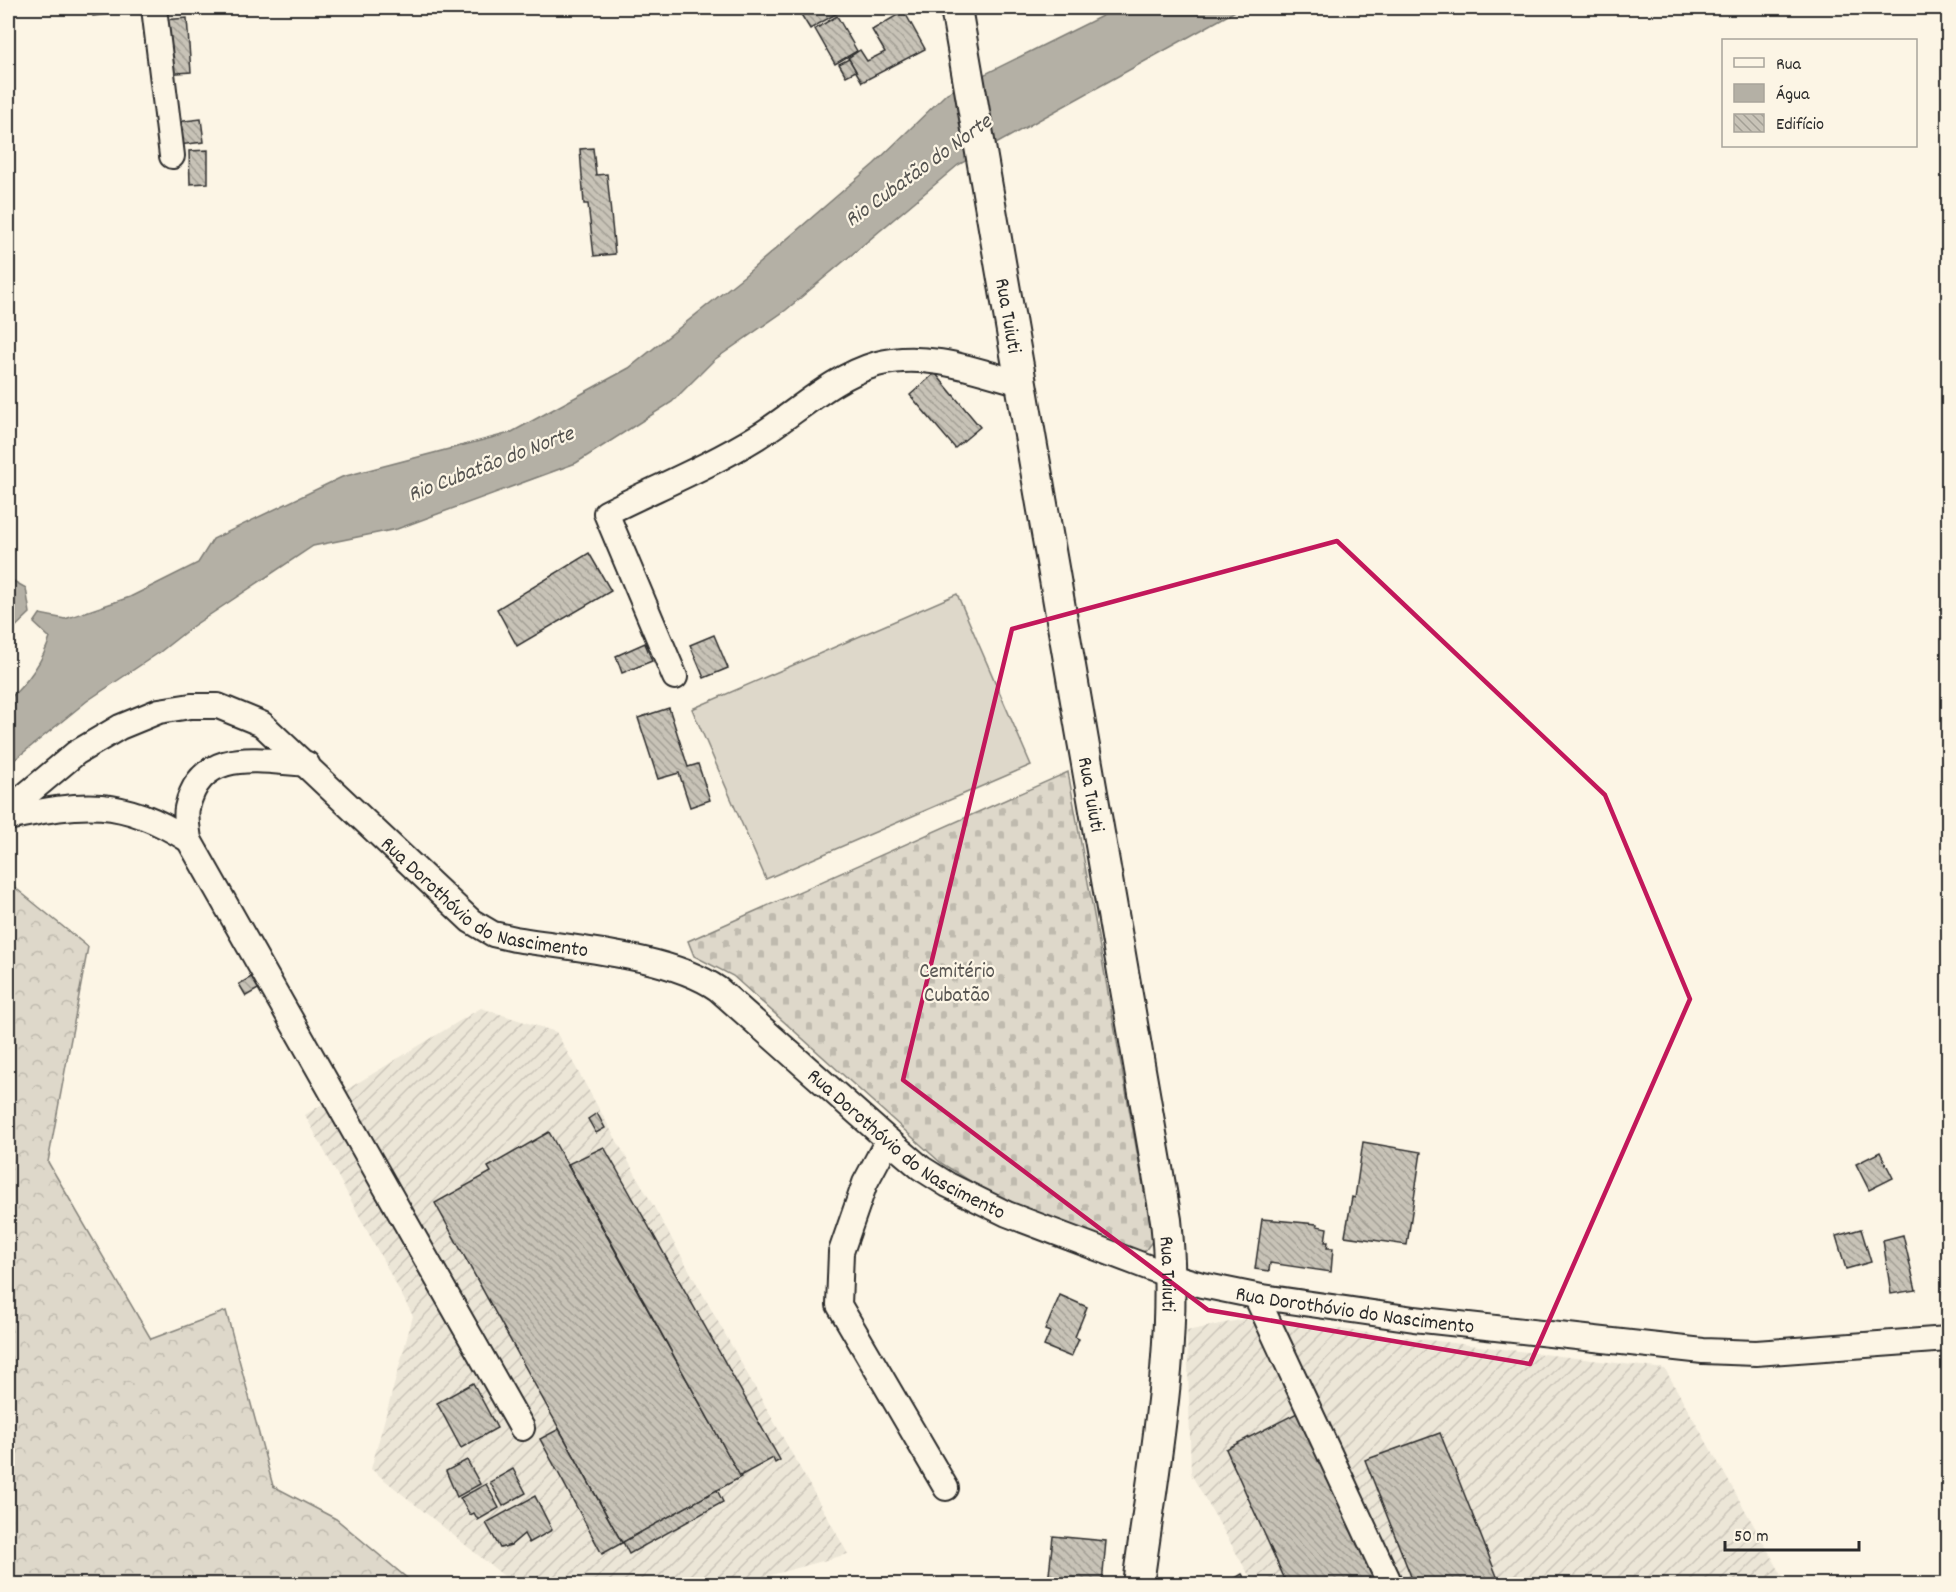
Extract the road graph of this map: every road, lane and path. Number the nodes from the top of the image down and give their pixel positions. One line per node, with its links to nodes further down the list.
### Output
1 (154, 8): 3 (street)
2 (958, 21): 4 (main road, Rua Tuiuti)
3 (172, 156)
4 (1020, 383): 5 (street); 11 (main road, Rua Tuiuti)
5 (675, 677)
6 (307, 764): 7 (street, Rua Dorothóvio do Nascimento); 9 (street); 10 (street, Rua Dorothóvio do Nascimento)
7 (8, 810)
8 (8, 818): 9 (street)
9 (189, 840): 14 (street)
10 (888, 1140): 11 (street, Rua Dorothóvio do Nascimento); 15 (street)
11 (1171, 1276): 12 (street, Rua Dorothóvio do Nascimento); 16 (main road, Rua Tuiuti)
12 (1256, 1296): 13 (street, Rua Dorothóvio do Nascimento); 17 (street)
13 (1948, 1339)
14 (522, 1428)
15 (946, 1488)
16 (1138, 1584)
17 (1390, 1584)

